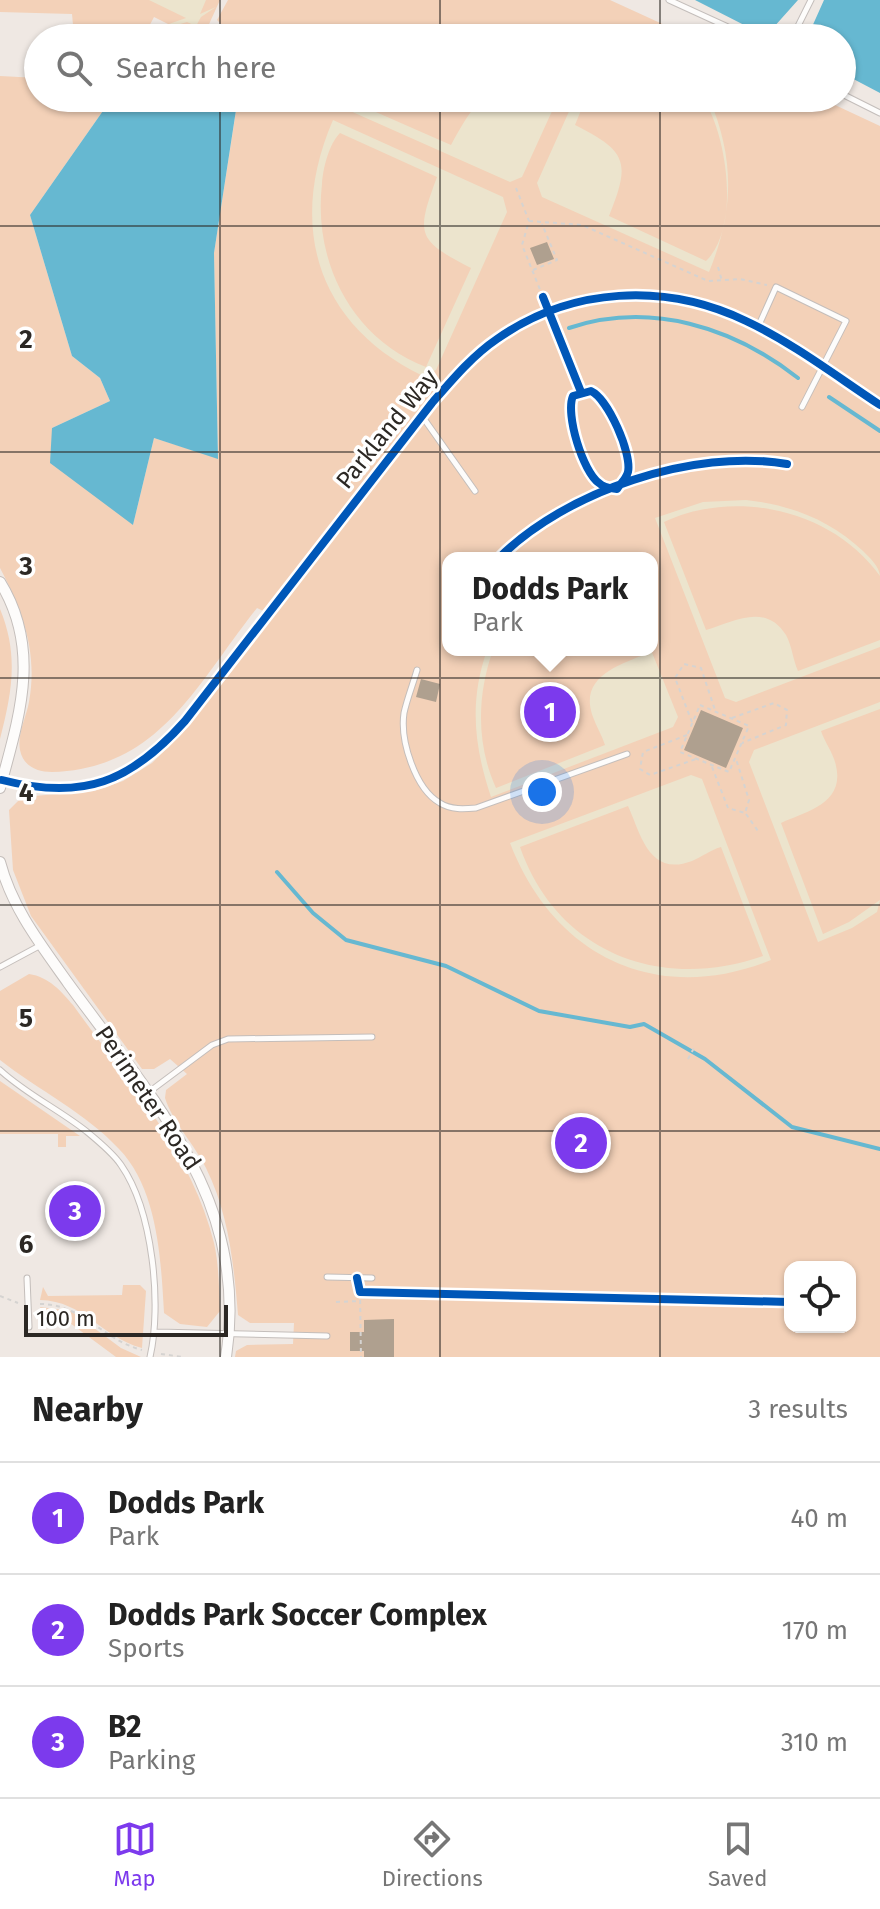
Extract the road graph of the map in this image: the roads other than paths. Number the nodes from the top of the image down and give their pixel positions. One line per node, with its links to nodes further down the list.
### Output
1 (669, 0): 3 (lane)
2 (811, 0): 4 (lane)
3 (721, 24)
4 (799, 24)
5 (856, 101): 6 (lane)
6 (880, 113)
7 (758, 327): 8 (street, Parkland Way); 8 (lane); 11 (street, Parkland Way)
8 (823, 368): 9 (street, Parkland Way); 10 (lane)
9 (880, 405)
10 (802, 407)
11 (421, 416): 12 (lane); 16 (street, Parkland Way)
12 (475, 491)
13 (0, 582): 16 (street)
14 (417, 670): 15 (lane)
15 (627, 754)
16 (1, 784)
17 (0, 862): 18 (street, Perimeter Road)
18 (41, 945): 19 (lane); 22 (street, Perimeter Road)
19 (0, 967)
20 (372, 1037): 22 (lane)
21 (0, 1070): 27 (lane)
22 (148, 1093): 28 (street, Perimeter Road)
23 (327, 1277): 25 (lane)
24 (27, 1278): 26 (lane)
25 (372, 1278)
26 (29, 1327)
27 (156, 1332): 28 (lane); 30 (lane)
28 (230, 1336): 29 (lane); 31 (street, Perimeter Road)
29 (327, 1336)
30 (150, 1357)
31 (226, 1357)

